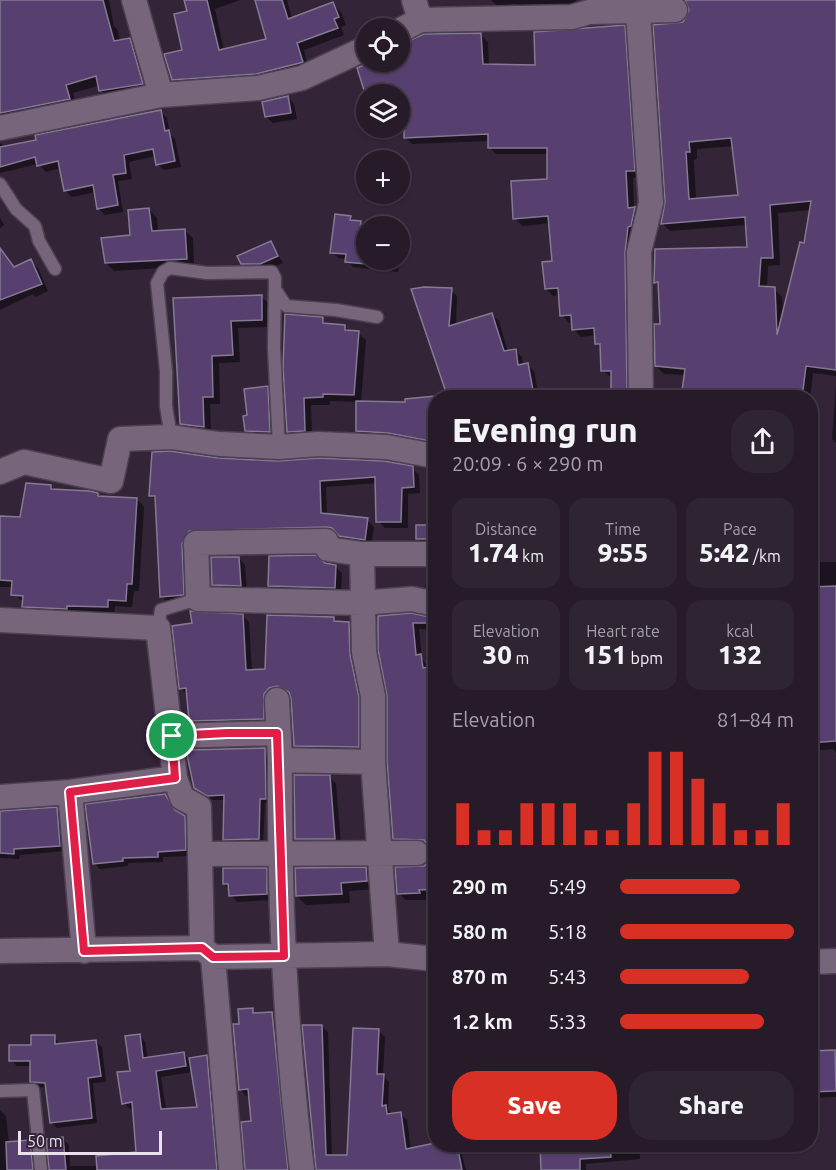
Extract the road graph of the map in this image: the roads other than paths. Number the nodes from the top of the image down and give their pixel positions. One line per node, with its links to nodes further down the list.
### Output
1 (134, 0): 6 (street)
2 (675, 10): 3 (street)
3 (638, 12): 4 (street); 12 (street)
4 (411, 17)
5 (356, 53): 6 (street)
6 (161, 96): 7 (street)
7 (0, 128)
8 (0, 184): 9 (lane)
9 (54, 269)
10 (277, 292): 11 (lane); 13 (lane); 14 (lane)
11 (377, 317)
12 (641, 390)
13 (171, 437): 14 (street); 16 (street)
14 (279, 447): 15 (street)
15 (428, 455)
16 (0, 472)
17 (362, 554): 18 (street); 19 (street); 21 (street)
18 (428, 554)
19 (198, 599): 21 (street); 23 (lane)
20 (428, 602): 21 (street)
21 (361, 603): 28 (street)
22 (0, 620): 23 (street)
23 (158, 628): 26 (street)
24 (277, 700): 25 (street)
25 (277, 733): 26 (street); 27 (street)
26 (172, 736): 29 (street)
27 (280, 760): 28 (street); 32 (street)
28 (373, 762): 33 (street)
29 (175, 778): 30 (street); 35 (street)
30 (70, 792): 31 (street); 37 (street)
31 (0, 797)
32 (280, 852): 33 (street); 35 (street); 40 (street)
33 (381, 852): 34 (street); 39 (street)
34 (417, 853)
35 (200, 854): 38 (street)
36 (0, 951): 37 (street)
37 (84, 951): 38 (street)
38 (207, 953): 40 (street); 46 (street)
39 (387, 954): 40 (street); 41 (street)
40 (284, 956): 47 (street)
41 (428, 958)
42 (836, 961): 43 (street)
43 (818, 962)
44 (0, 1091): 45 (lane)
45 (41, 1170)
46 (231, 1170)
47 (302, 1170)

